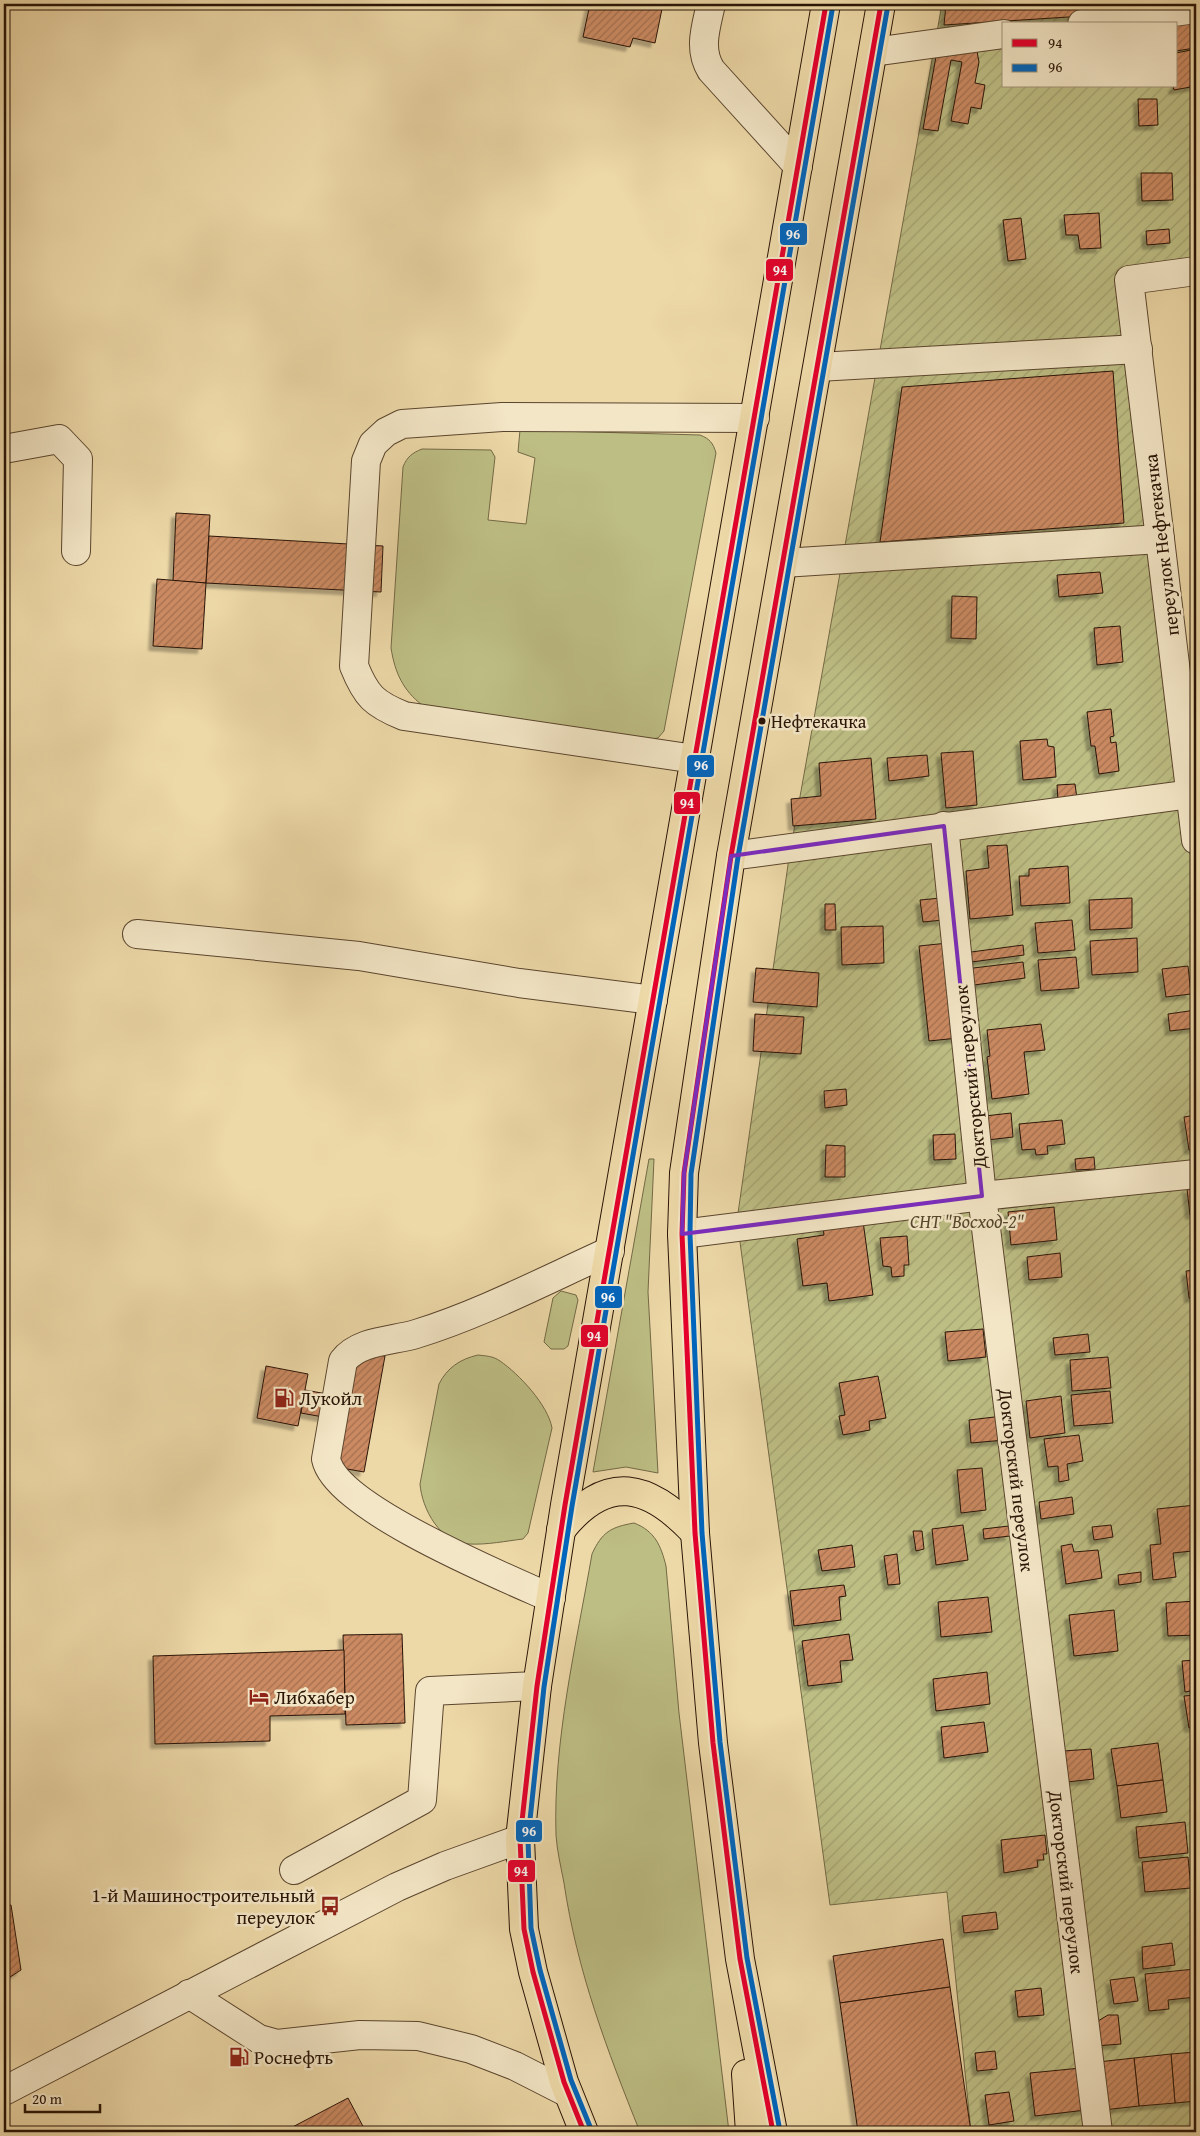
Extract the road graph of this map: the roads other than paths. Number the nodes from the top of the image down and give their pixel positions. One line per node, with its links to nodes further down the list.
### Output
1 (711, 4): 8 (street)
2 (826, 4): 8 (highway)
3 (881, 4): 7 (highway)
4 (1196, 9): 5 (street)
5 (1097, 22)
6 (1002, 34): 7 (street)
7 (873, 52): 11 (highway)
8 (798, 166): 12 (highway)
9 (1196, 271): 10 (street, переулок Нефтекачка)
10 (1138, 349): 11 (street); 14 (street, переулок Нефтекачка)
11 (818, 367): 16 (highway)
12 (754, 418): 17 (highway); 17 (street)
13 (4, 449): 15 (street)
14 (1160, 539): 16 (street); 18 (street, переулок Нефтекачка)
15 (76, 551)
16 (784, 563): 21 (highway)
17 (695, 759): 23 (highway)
18 (1191, 794): 19 (street); 20 (street, переулок Нефтекачка)
19 (944, 826): 21 (street); 25 (street, Докторский переулок)
20 (1196, 840)
21 (731, 856): 26 (highway)
22 (137, 934): 23 (street)
23 (653, 1000): 27 (highway)
24 (1196, 1174): 25 (street)
25 (982, 1196): 26 (street); 43 (street, Докторский переулок)
26 (682, 1234): 29 (highway)
27 (610, 1251): 28 (highway); 30 (street)
28 (561, 1530): 29 (highway); 30 (highway)
29 (695, 1533): 34 (highway)
30 (551, 1598): 31 (highway)
31 (537, 1686): 32 (highway); 33 (street)
32 (520, 1839): 35 (street); 36 (highway)
33 (294, 1870)
34 (740, 1959): 41 (highway); 42 (highway)
35 (189, 1994): 37 (street); 38 (street)
36 (556, 2050): 38 (highway); 40 (highway)
37 (4, 2091)
38 (568, 2093): 39 (highway)
39 (584, 2132)
40 (605, 2132)
41 (750, 2132)
42 (772, 2132)
43 (1098, 2132)

